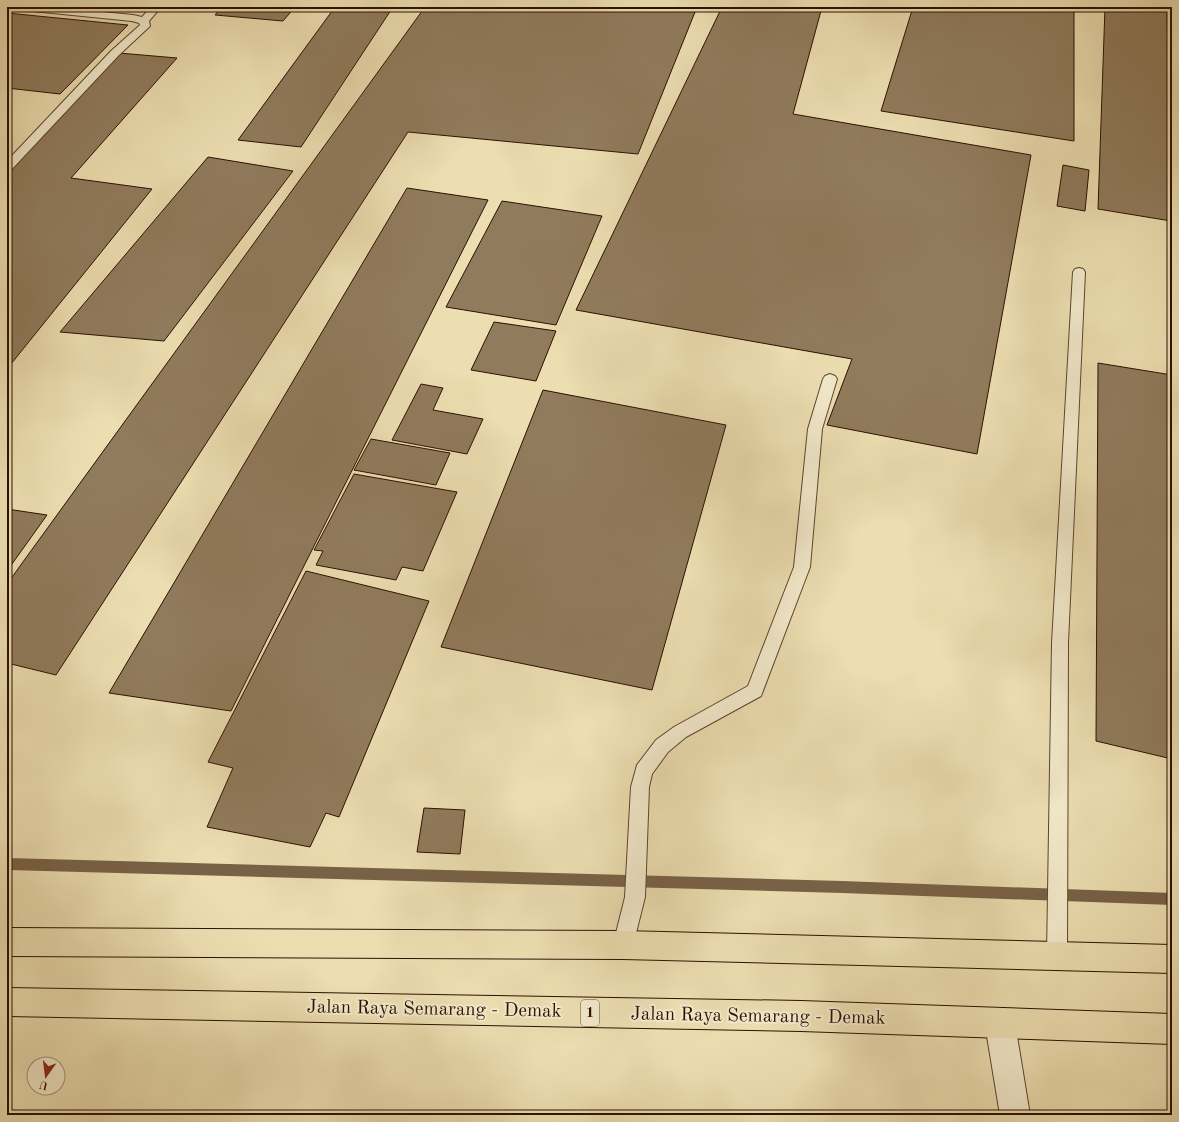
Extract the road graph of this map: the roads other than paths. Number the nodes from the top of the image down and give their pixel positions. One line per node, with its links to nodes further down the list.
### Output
1 (22, 7): 3 (lane)
2 (156, 7): 3 (lane)
3 (144, 21): 4 (lane)
4 (7, 168)
5 (1079, 272): 9 (lane)
6 (830, 379): 8 (lane)
7 (7, 942): 8 (highway)
8 (623, 945): 9 (highway)
9 (1057, 955): 10 (highway)
10 (1172, 959)
11 (7, 1002): 13 (highway, Jalan Raya Semarang - Demak / 1)
12 (1172, 1029): 13 (highway, Jalan Raya Semarang - Demak / 1)
13 (1003, 1037): 14 (street)
14 (1015, 1115)

